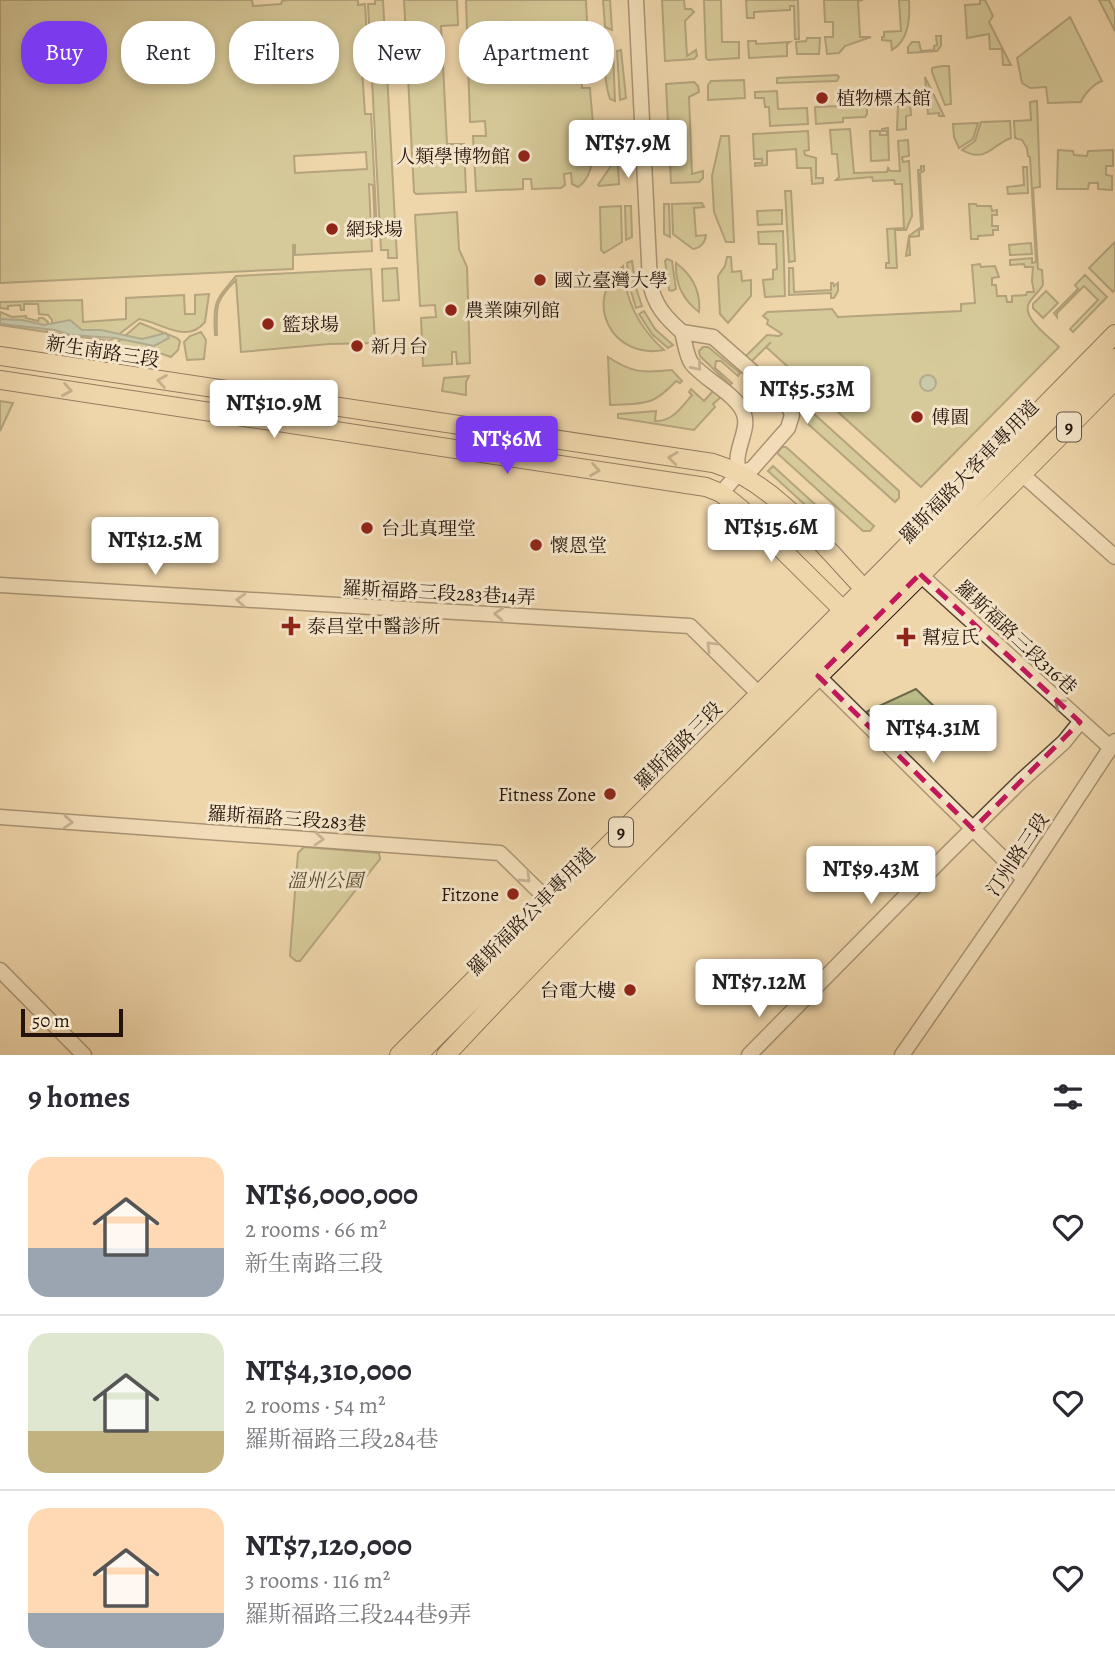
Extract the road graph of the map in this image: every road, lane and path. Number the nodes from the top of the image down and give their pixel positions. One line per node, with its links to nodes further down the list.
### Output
1 (636, 0): 2 (street)
2 (682, 332): 10 (street, one-way to 10); 10 (street)
3 (1115, 334): 14 (main road, 9)
4 (1115, 344): 14 (main road, 羅斯福路大客車專用道 / 9)
5 (1115, 352): 14 (main road, 羅斯福路大客車專用道 / 9)
6 (0, 356): 10 (main road, 新生南路三段, one-way to 6)
7 (1115, 358): 14 (main road, 羅斯福路大客車專用道 / 9)
8 (0, 380): 12 (main road, one-way to 12)
9 (1115, 380): 11 (main road, 9)
10 (739, 473): 12 (street); 16 (main road, 新生南路三段)
11 (1023, 475): 13 (street); 14 (main road, 9)
12 (720, 493): 17 (main road)
13 (1115, 558)
14 (908, 564): 16 (main road, 羅斯福路大客車專用道 / 9); 16 (main road, 羅斯福路三段 / 9); 20 (street, 羅斯福路三段316巷, one-way to 14)
15 (0, 585): 19 (street, 羅斯福路三段283巷14弄, one-way to 15)
16 (873, 603): 17 (main road, 羅斯福路三段 / 9); 17 (main road); 18 (main road, 羅斯福路三段 / 9)
17 (851, 617): 19 (main road, 羅斯福路三段 / 9); 29 (main road, 羅斯福路公車專用道 / 9); 30 (main road, 羅斯福路公車專用道 / 9)
18 (818, 676): 23 (street); 30 (main road, 羅斯福路三段 / 9)
19 (759, 694): 25 (main road, 羅斯福路三段 / 9)
20 (1080, 722): 21 (street, 羅斯福路三段316巷); 23 (street)
21 (1113, 745): 24 (street, 汀州路三段)
22 (0, 817): 25 (street, 羅斯福路三段283巷, one-way to 25)
23 (973, 829): 24 (street); 31 (street)
24 (1024, 879): 32 (street, 汀州路三段)
25 (551, 903): 28 (main road, 羅斯福路三段 / 9)
26 (0, 970): 27 (street)
27 (84, 1055)
28 (399, 1055)
29 (418, 1055)
30 (442, 1055)
31 (749, 1055)
32 (902, 1055)

